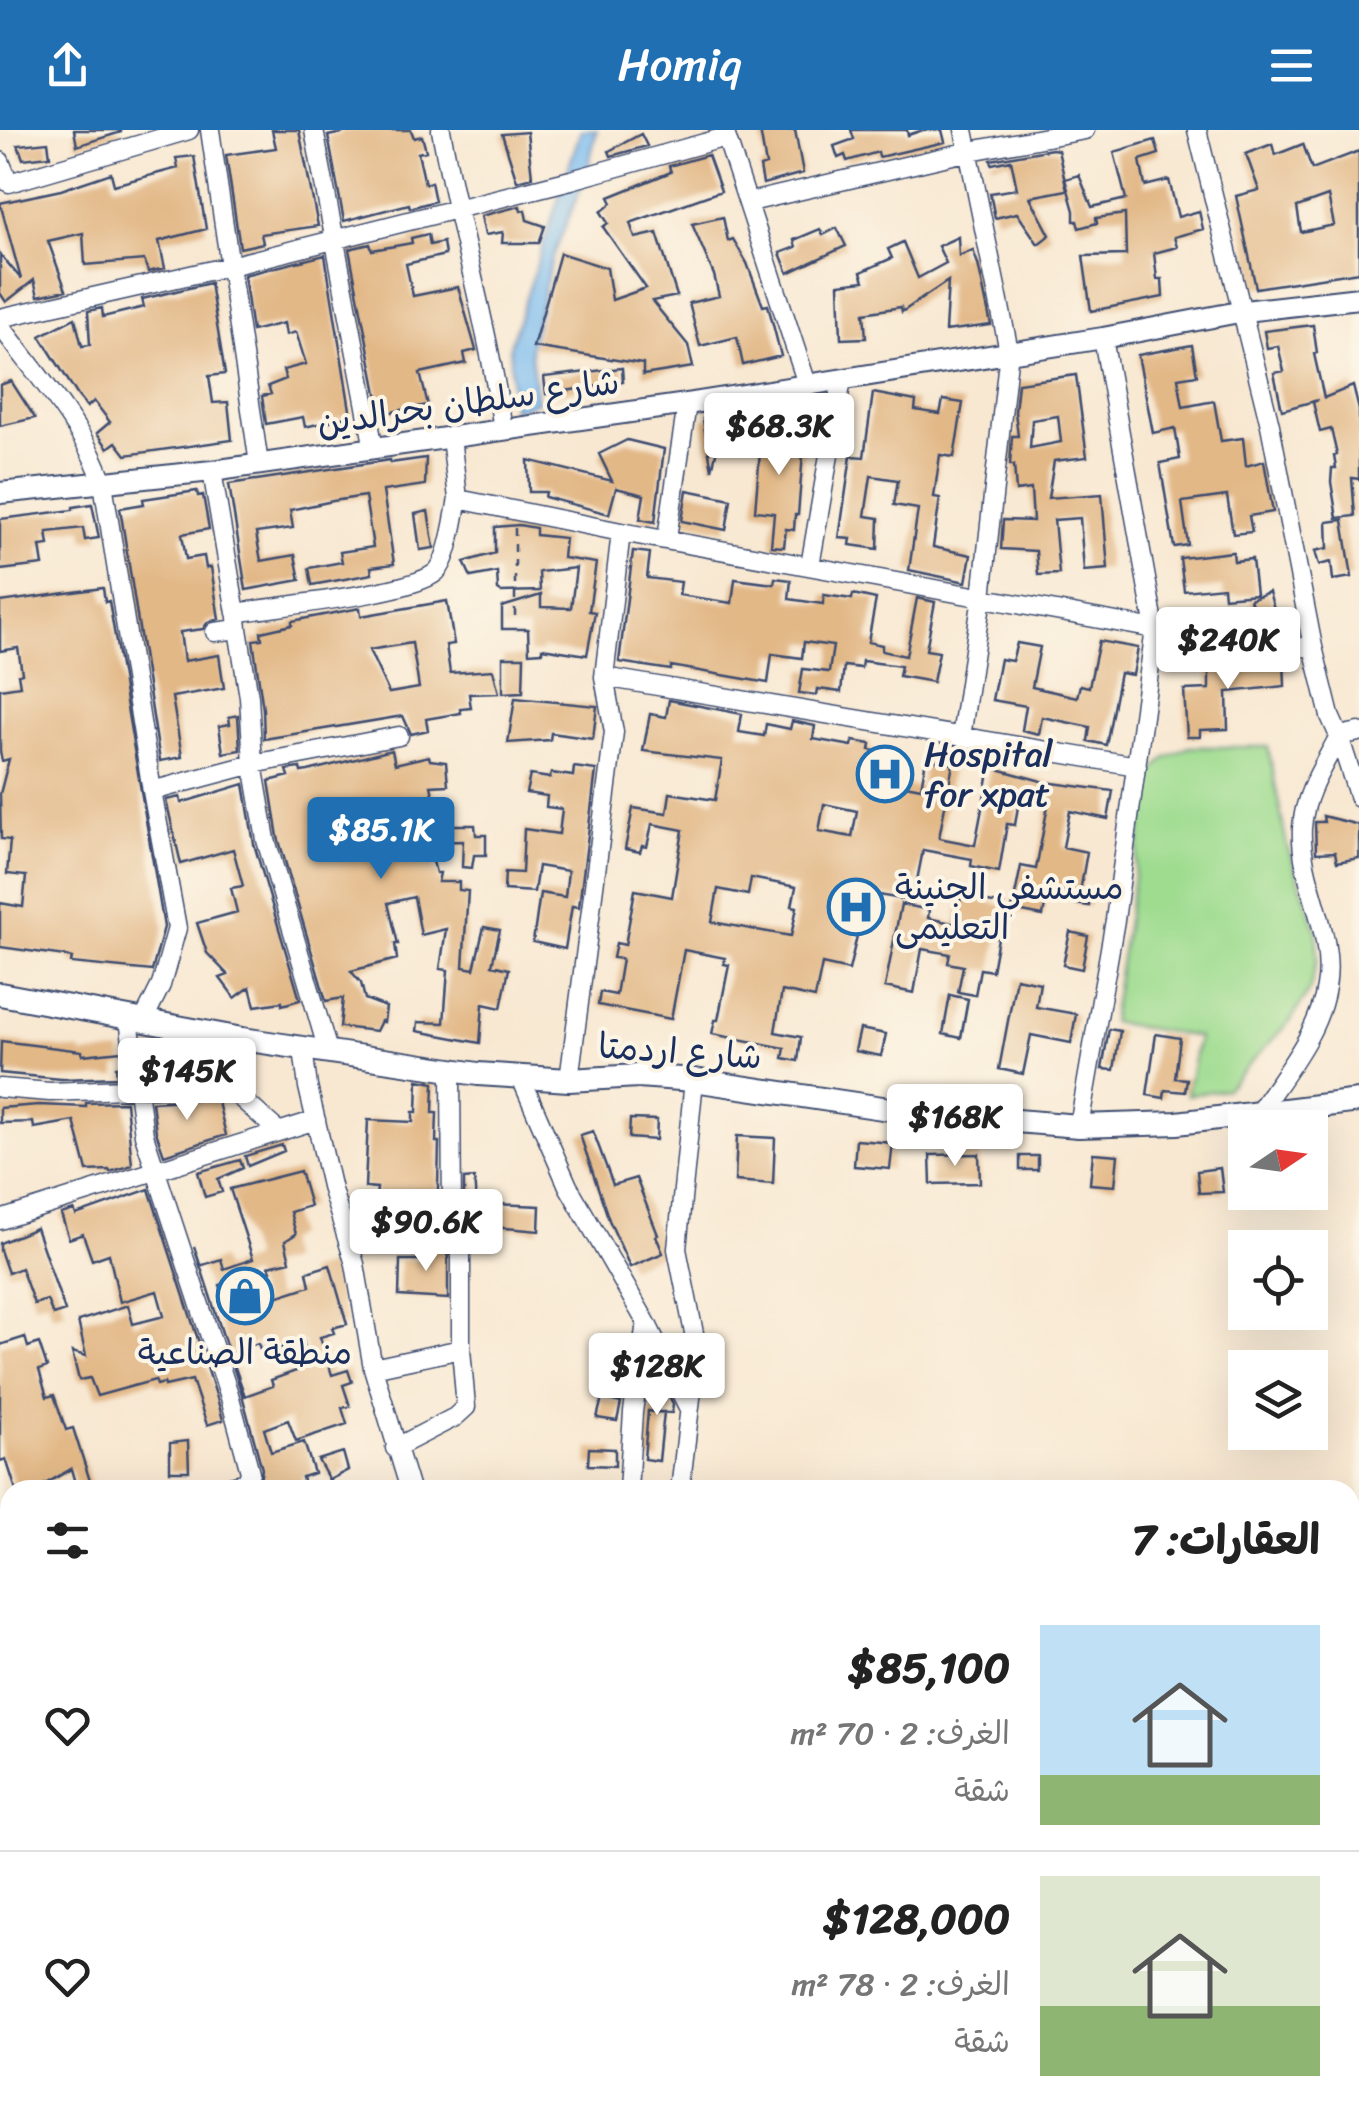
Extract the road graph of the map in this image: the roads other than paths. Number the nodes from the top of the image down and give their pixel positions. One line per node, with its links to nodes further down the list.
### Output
1 (189, 130): 11 (street)
2 (210, 130): 15 (street)
3 (314, 130): 14 (street)
4 (441, 130): 13 (street)
5 (964, 130): 9 (street)
6 (1085, 130): 9 (street)
7 (1197, 130): 17 (street)
8 (725, 133): 12 (street); 13 (street)
9 (970, 151): 12 (street); 20 (street)
10 (0, 160): 11 (street)
11 (4, 184)
12 (750, 202): 22 (street)
13 (455, 207): 14 (street); 24 (street)
14 (333, 238): 15 (street); 26 (street)
15 (230, 266): 18 (street); 27 (street)
16 (1359, 298): 17 (street, شارع سلطان بحرالدين)
17 (1244, 311): 19 (street, شارع سلطان بحرالدين); 39 (street)
18 (0, 322): 29 (street)
19 (1103, 338): 20 (street, شارع سلطان بحرالدين); 37 (street)
20 (1009, 351): 21 (street, شارع سلطان بحرالدين); 35 (street)
21 (842, 379): 22 (street, شارع سلطان بحرالدين); 34 (street)
22 (807, 384): 23 (street, شارع سلطان بحرالدين)
23 (687, 404): 24 (street, شارع سلطان بحرالدين); 33 (street)
24 (503, 430): 25 (street, شارع سلطان بحرالدين)
25 (451, 438): 26 (street, شارع سلطان بحرالدين); 31 (street)
26 (374, 448): 27 (street, شارع سلطان بحرالدين)
27 (259, 464): 28 (street, شارع سلطان بحرالدين)
28 (212, 470): 29 (street, شارع سلطان بحرالدين); 36 (street)
29 (104, 483): 30 (street, شارع سلطان بحرالدين); 47 (street)
30 (0, 493)
31 (458, 499): 32 (street); 36 (street)
32 (621, 532): 33 (street); 40 (street)
33 (667, 538): 34 (street)
34 (810, 566): 35 (street)
35 (982, 596): 37 (street); 44 (street)
36 (237, 621): 38 (street); 45 (street)
37 (1155, 629): 39 (street); 46 (street)
38 (214, 632)
39 (1313, 647): 43 (street)
40 (604, 676): 44 (street); 55 (street)
41 (1359, 732): 43 (street)
42 (399, 736): 45 (street)
43 (1339, 736): 48 (street); 60 (street)
44 (961, 737): 46 (street)
45 (252, 764): 47 (street); 52 (street)
46 (1137, 766): 64 (street)
47 (152, 791): 50 (street)
48 (1359, 798)
49 (0, 994): 50 (main road, شارع اردمتا)
50 (136, 1020): 51 (main road, شارع اردمتا); 58 (street)
51 (303, 1049): 52 (main road, شارع اردمتا); 63 (street)
52 (328, 1052): 53 (main road, شارع اردمتا)
53 (451, 1070): 54 (main road, شارع اردمتا); 69 (street)
54 (521, 1078): 55 (main road, شارع اردمتا); 68 (street)
55 (569, 1080): 56 (main road, شارع اردمتا)
56 (694, 1080): 64 (main road, شارع اردمتا); 71 (street)
57 (0, 1088): 58 (street)
58 (136, 1089): 65 (street); 66 (street)
59 (1359, 1101): 61 (main road, شارع اردمتا)
60 (1260, 1110)
61 (1293, 1110)
62 (1228, 1118): 64 (main road, شارع اردمتا)
63 (316, 1120): 65 (street); 70 (street)
64 (1078, 1126)
65 (278, 1131): 66 (street)
66 (156, 1173): 67 (street); 73 (street)
67 (0, 1220)
68 (646, 1322): 71 (street); 75 (street)
69 (461, 1349): 70 (street); 72 (street)
70 (372, 1368): 72 (street)
71 (688, 1408): 76 (street)
72 (395, 1448): 74 (street)
73 (247, 1480)
74 (406, 1480)
75 (630, 1480)
76 (681, 1480)

